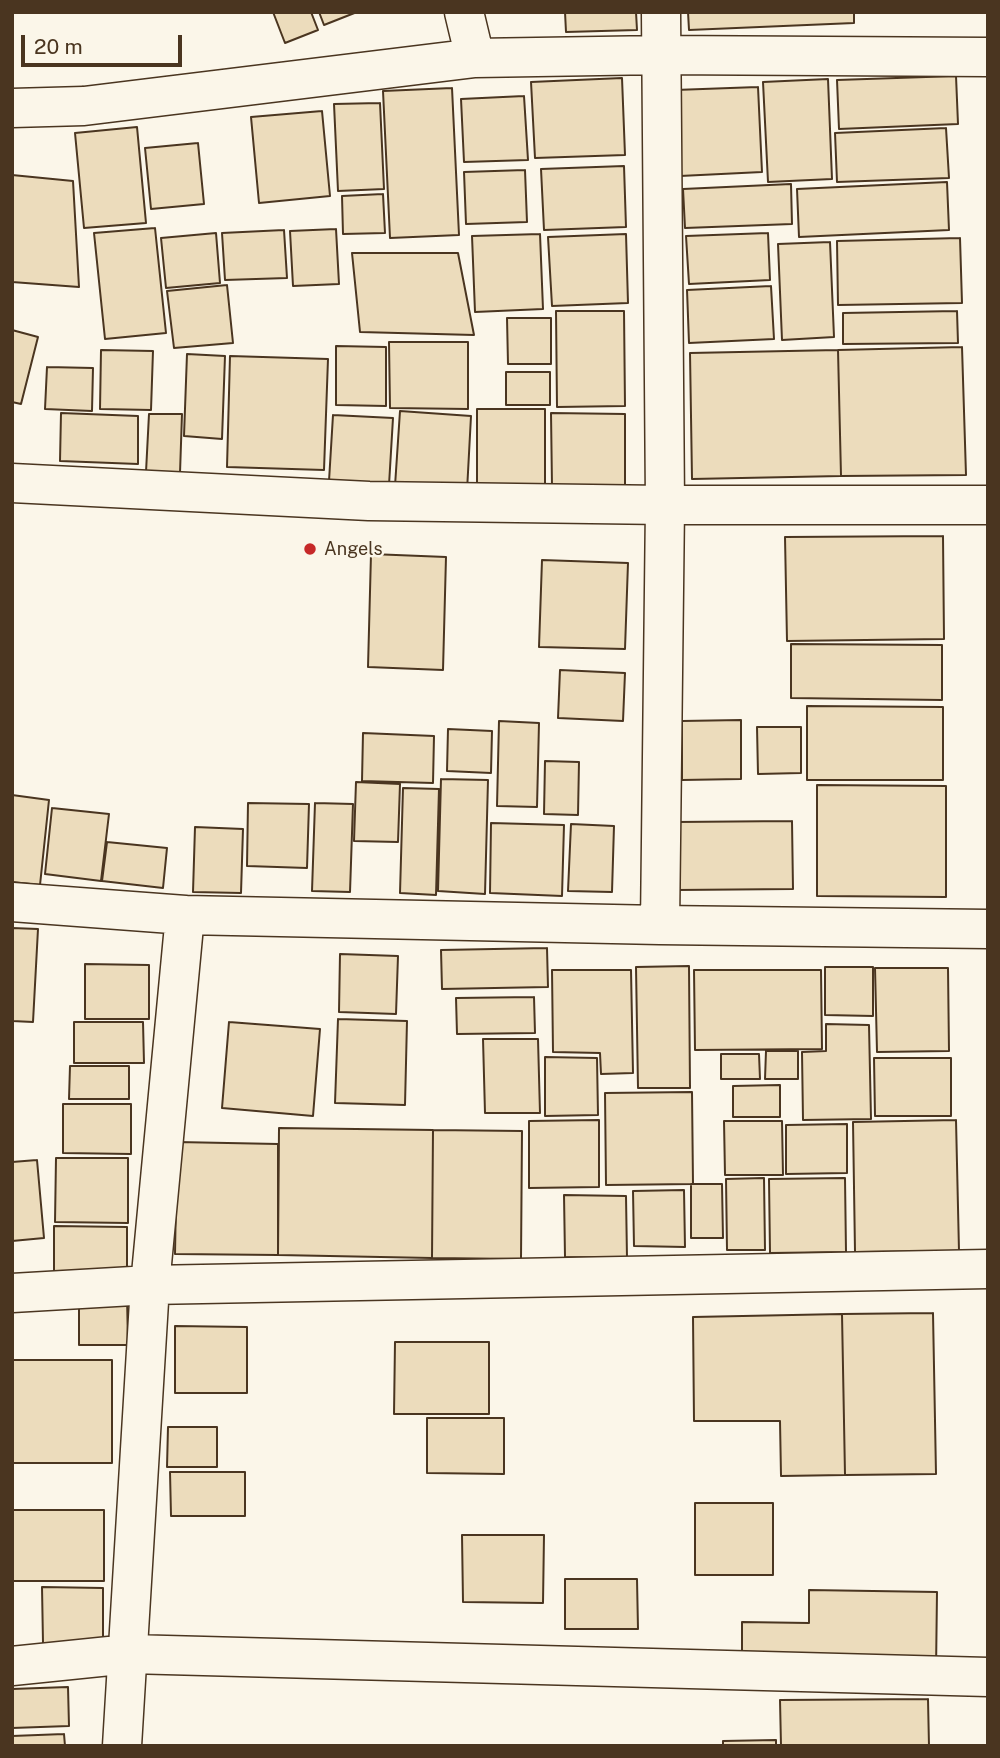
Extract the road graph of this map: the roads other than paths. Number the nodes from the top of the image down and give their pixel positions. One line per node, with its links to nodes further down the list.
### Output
1 (464, 12): 5 (street)
2 (661, 12): 3 (street)
3 (662, 55): 4 (street); 5 (street); 8 (street)
4 (988, 57)
5 (475, 58): 6 (street)
6 (12, 108)
7 (12, 483): 8 (street)
8 (665, 505): 9 (street); 12 (street)
9 (988, 505)
10 (12, 902): 11 (street)
11 (185, 915): 12 (street); 15 (street)
12 (660, 925): 13 (street)
13 (988, 929)
14 (988, 1269): 15 (street)
15 (150, 1286): 16 (street); 17 (street)
16 (12, 1293)
17 (129, 1654): 18 (street); 19 (street); 20 (street)
18 (12, 1666)
19 (988, 1677)
20 (122, 1746)

